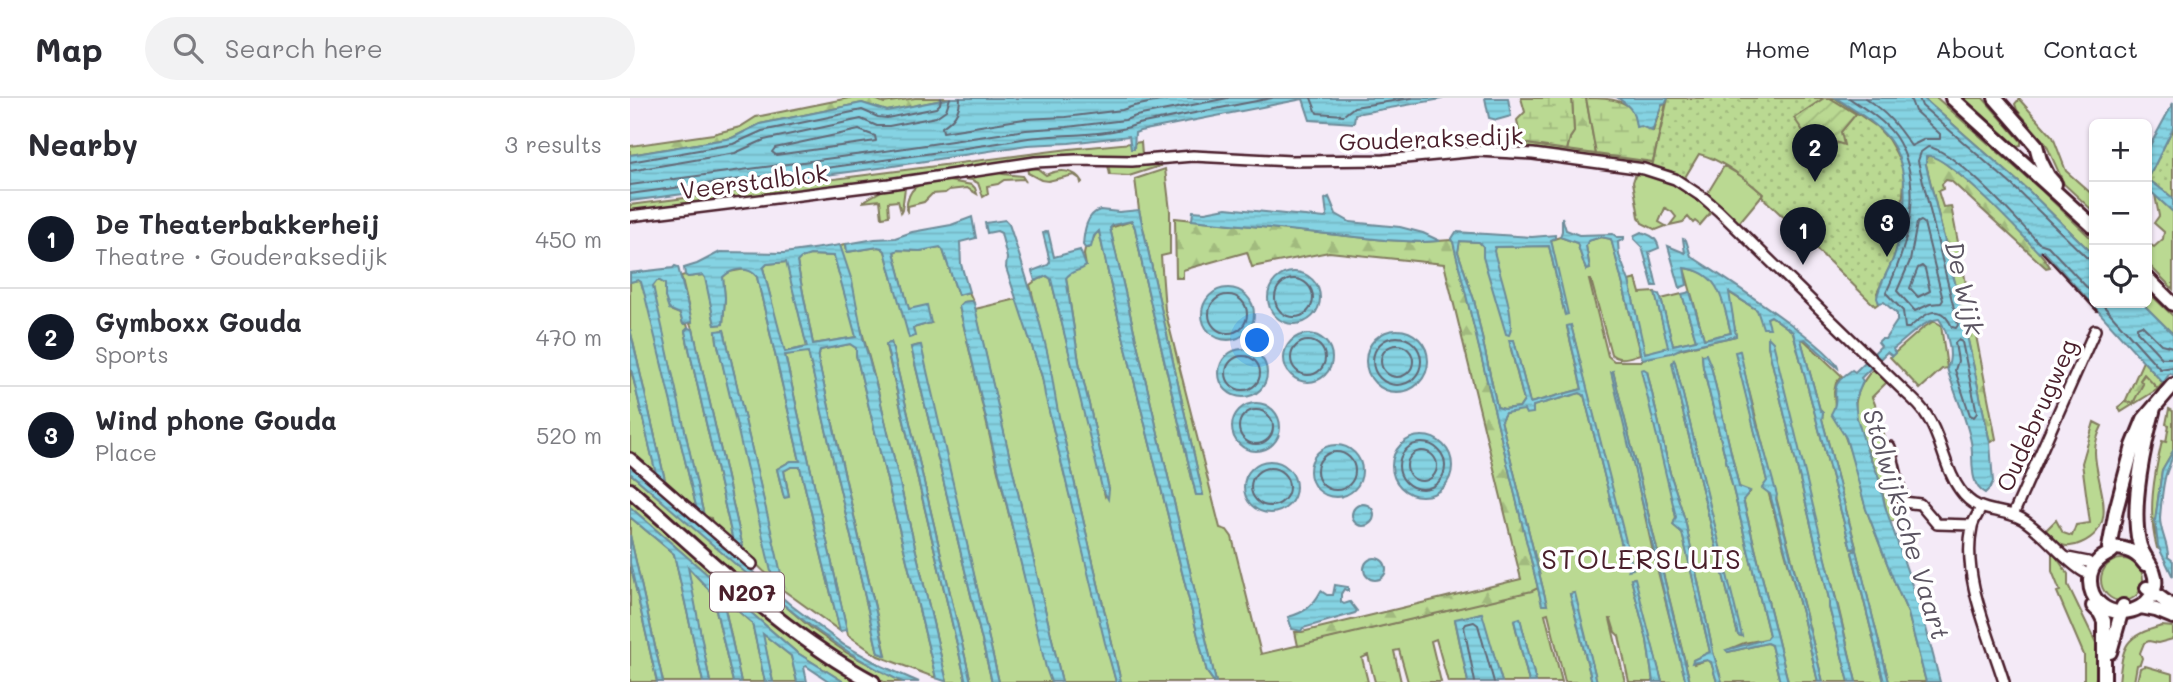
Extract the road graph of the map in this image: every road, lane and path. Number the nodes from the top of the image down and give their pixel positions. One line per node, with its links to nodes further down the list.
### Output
1 (1952, 98): 4 (main road)
2 (1995, 98): 3 (main road)
3 (2037, 153): 4 (main road); 6 (main road)
4 (2027, 165): 6 (main road)
5 (883, 185): 7 (street, Veerstalblok); 16 (street, Gouderaksedijk)
6 (2064, 199): 8 (main road)
7 (630, 216)
8 (2089, 223)
9 (2152, 283): 10 (main road)
10 (2173, 304)
11 (2095, 330): 17 (street, Oudebrugweg)
12 (2164, 396): 19 (main road); 20 (main road)
13 (1890, 447): 18 (street)
14 (630, 458): 21 (street)
15 (630, 490): 29 (main road, N207)
16 (1981, 508): 17 (street); 18 (street)
17 (2013, 515): 22 (street)
18 (1972, 525): 30 (street)
19 (2112, 547): 20 (main road); 22 (main road)
20 (2138, 552): 23 (main road)
21 (752, 564)
22 (2087, 570): 26 (main road); 28 (main road)
23 (2151, 589): 24 (main road); 25 (main road); 26 (main road)
24 (2173, 604)
25 (2141, 607): 26 (main road); 27 (main road)
26 (2123, 610): 28 (main road)
27 (2173, 617)
28 (2105, 676)
29 (873, 682)
30 (2004, 682)

